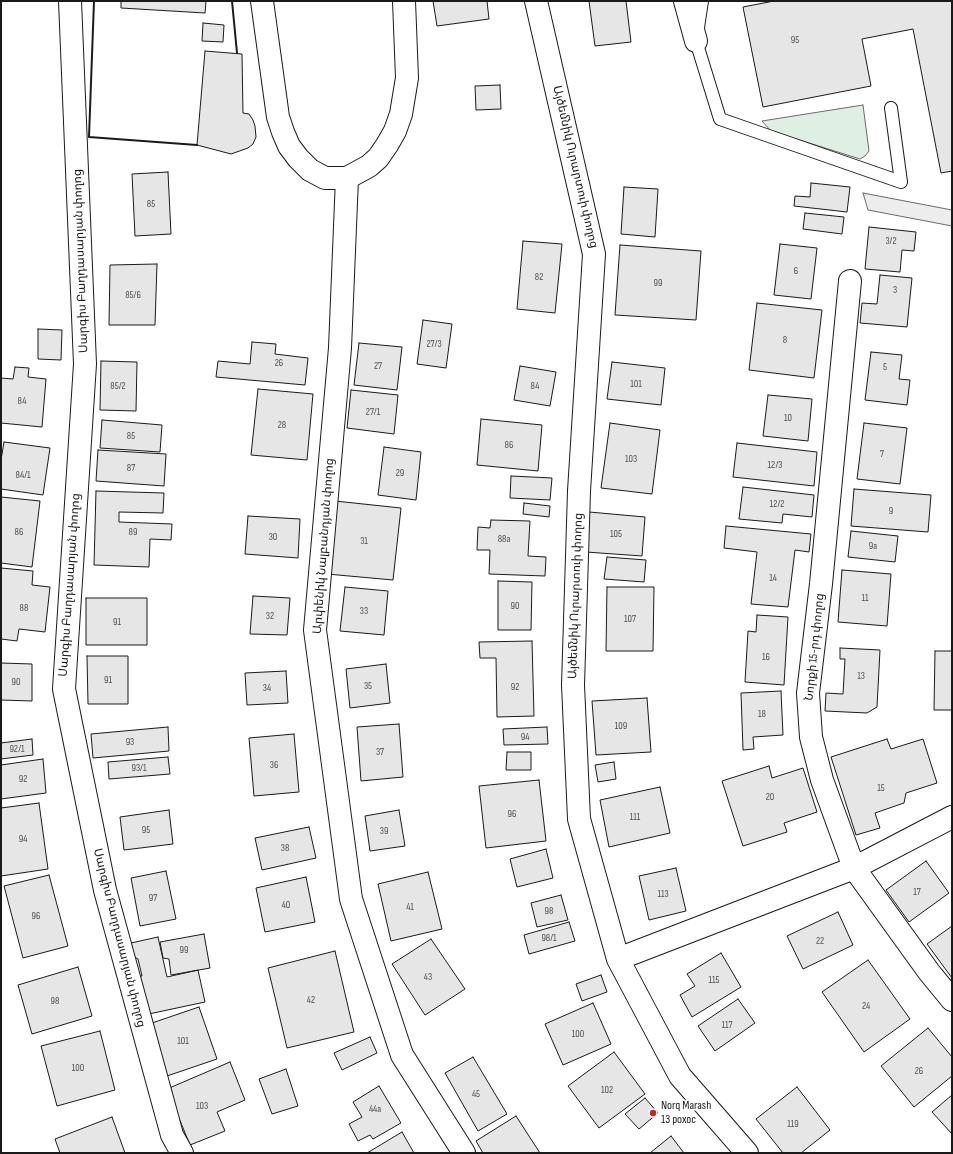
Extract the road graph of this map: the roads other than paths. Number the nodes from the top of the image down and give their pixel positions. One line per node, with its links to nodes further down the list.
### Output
1 (70, 1): 15 (street, Սարգիս Բաղդասարյան փողոց)
2 (262, 1): 9 (street)
3 (404, 1): 9 (street)
4 (536, 1): 13 (street, Այծեմնիկ Ուրարտուի փողոց)
5 (685, 1): 7 (street)
6 (702, 1): 7 (lane)
7 (696, 41): 8 (lane)
8 (891, 108)
9 (347, 178): 16 (street, Արփենիկ Նալբանդյան փողոց)
10 (850, 281): 12 (street, Նորքի 15-րդ փողոց)
11 (952, 817): 12 (street)
12 (854, 868): 13 (street); 14 (street, Նորքի 15-րդ փողոց)
13 (618, 959): 17 (street, Այծեմնիկ Ուրարտուի փողոց)
14 (952, 1000)
15 (182, 1153)
16 (464, 1153)
17 (747, 1153)

